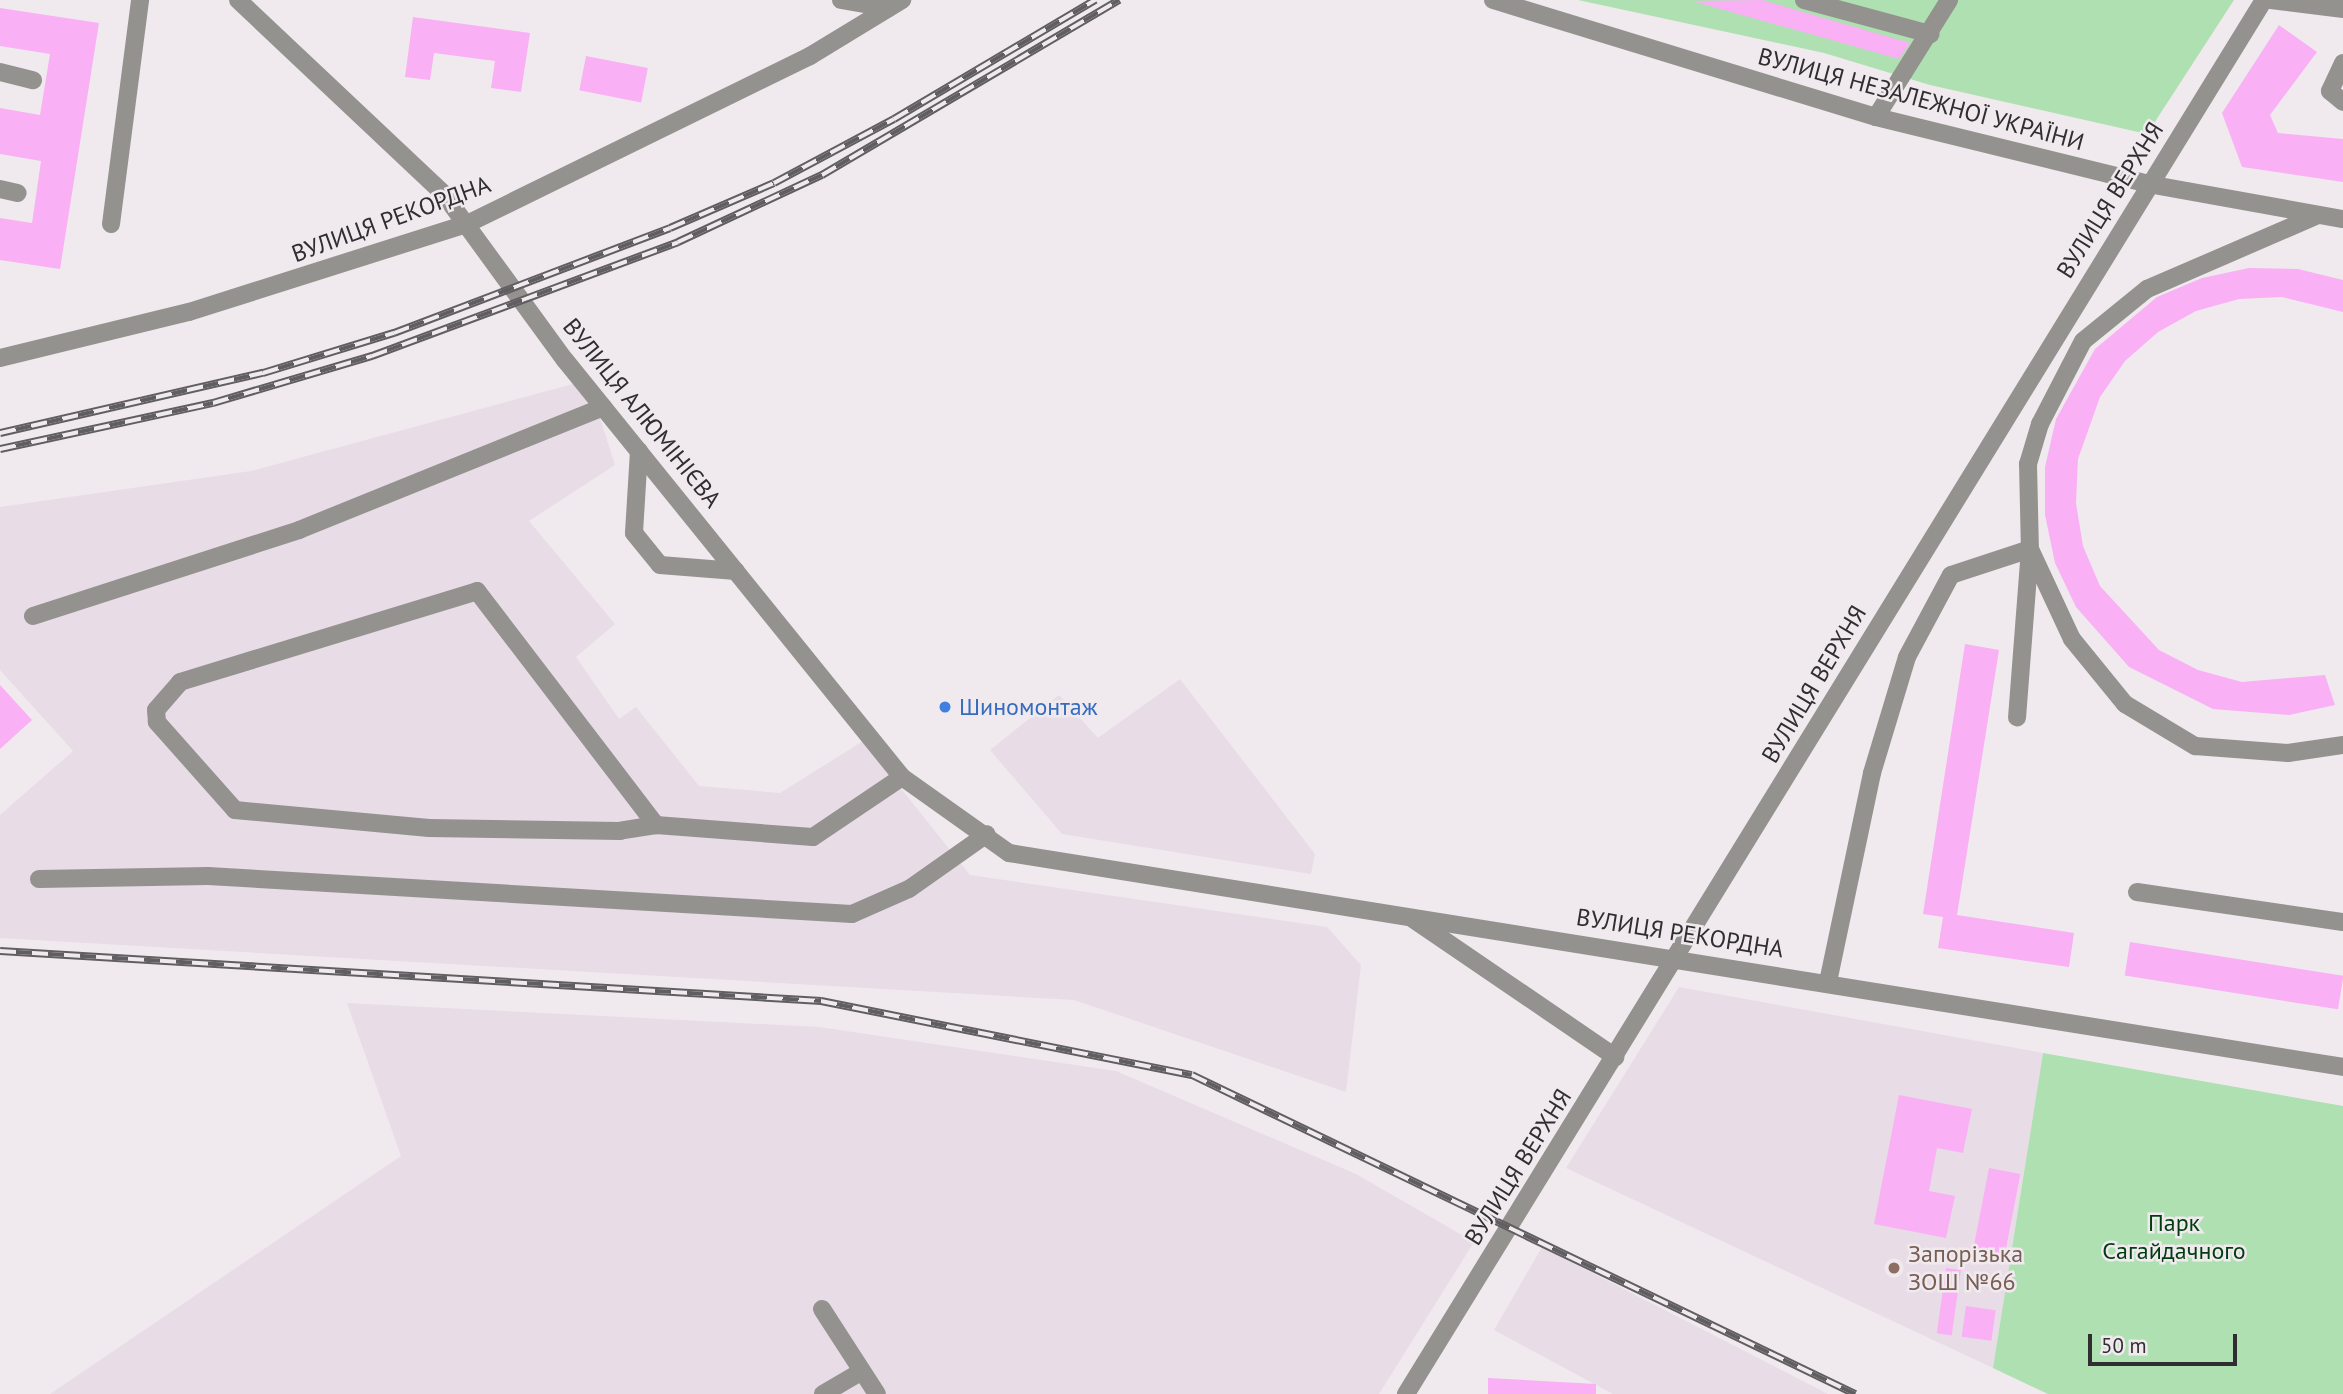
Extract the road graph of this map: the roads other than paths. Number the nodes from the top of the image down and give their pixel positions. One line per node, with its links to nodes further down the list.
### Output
1 (140, 0): 23 (street)
2 (238, 0): 22 (street, ВУЛИЦЯ АЛЮМІНІЄВА)
3 (841, 0): 9 (street)
4 (1493, 0): 16 (street, ВУЛИЦЯ НЕЗАЛЕЖНОЇ УКРАЇНИ)
5 (1804, 0): 11 (street)
6 (1949, 0): 11 (street)
7 (2264, 0): 17 (street, ВУЛИЦЯ ВЕРХНЯ)
8 (2271, 0): 10 (street)
9 (893, 3): 22 (street, ВУЛИЦЯ РЕКОРДНА)
10 (2343, 9)
11 (1930, 34): 16 (street)
12 (2343, 63): 15 (street)
13 (0, 72): 14 (street)
14 (33, 80)
15 (2343, 102)
16 (1876, 117): 17 (street, ВУЛИЦЯ НЕЗАЛЕЖНОЇ УКРАЇНИ)
17 (2148, 184): 20 (street, ВУЛИЦЯ НЕЗАЛЕЖНОЇ УКРАЇНИ); 40 (street, ВУЛИЦЯ ВЕРХНЯ)
18 (0, 189): 19 (street)
19 (18, 193)
20 (2318, 215): 21 (street, ВУЛИЦЯ НЕЗАЛЕЖНОЇ УКРАЇНИ); 27 (street)
21 (2343, 219)
22 (469, 223): 24 (street, ВУЛИЦЯ РЕКОРДНА); 25 (street, ВУЛИЦЯ АЛЮМІНІЄВА)
23 (111, 224)
24 (0, 358)
25 (603, 407): 26 (street, ВУЛИЦЯ АЛЮМІНІЄВА); 29 (street)
26 (639, 451): 28 (street, ВУЛИЦЯ АЛЮМІНІЄВА); 28 (street)
27 (2030, 549): 30 (street); 31 (street); 41 (street)
28 (736, 571): 32 (street, ВУЛИЦЯ АЛЮМІНІЄВА)
29 (33, 616)
30 (2017, 717)
31 (2343, 745)
32 (902, 778): 33 (street); 34 (street, ВУЛИЦЯ АЛЮМІНІЄВА)
33 (656, 825): 33 (street)
34 (987, 834): 35 (street, ВУЛИЦЯ АЛЮМІНІЄВА); 36 (street)
35 (1009, 853): 38 (street, ВУЛИЦЯ РЕКОРДНА)
36 (38, 878)
37 (2137, 892): 39 (street)
38 (1408, 915): 40 (street, ВУЛИЦЯ РЕКОРДНА); 42 (street)
39 (2343, 922)
40 (1677, 956): 41 (street, ВУЛИЦЯ РЕКОРДНА); 42 (street, ВУЛИЦЯ ВЕРХНЯ)
41 (1828, 982): 43 (street, ВУЛИЦЯ РЕКОРДНА)
42 (1615, 1057): 48 (street, ВУЛИЦЯ ВЕРХНЯ)
43 (2343, 1067)
44 (822, 1309): 45 (street)
45 (862, 1371): 46 (street); 47 (street)
46 (823, 1394)
47 (877, 1394)
48 (1406, 1394)

